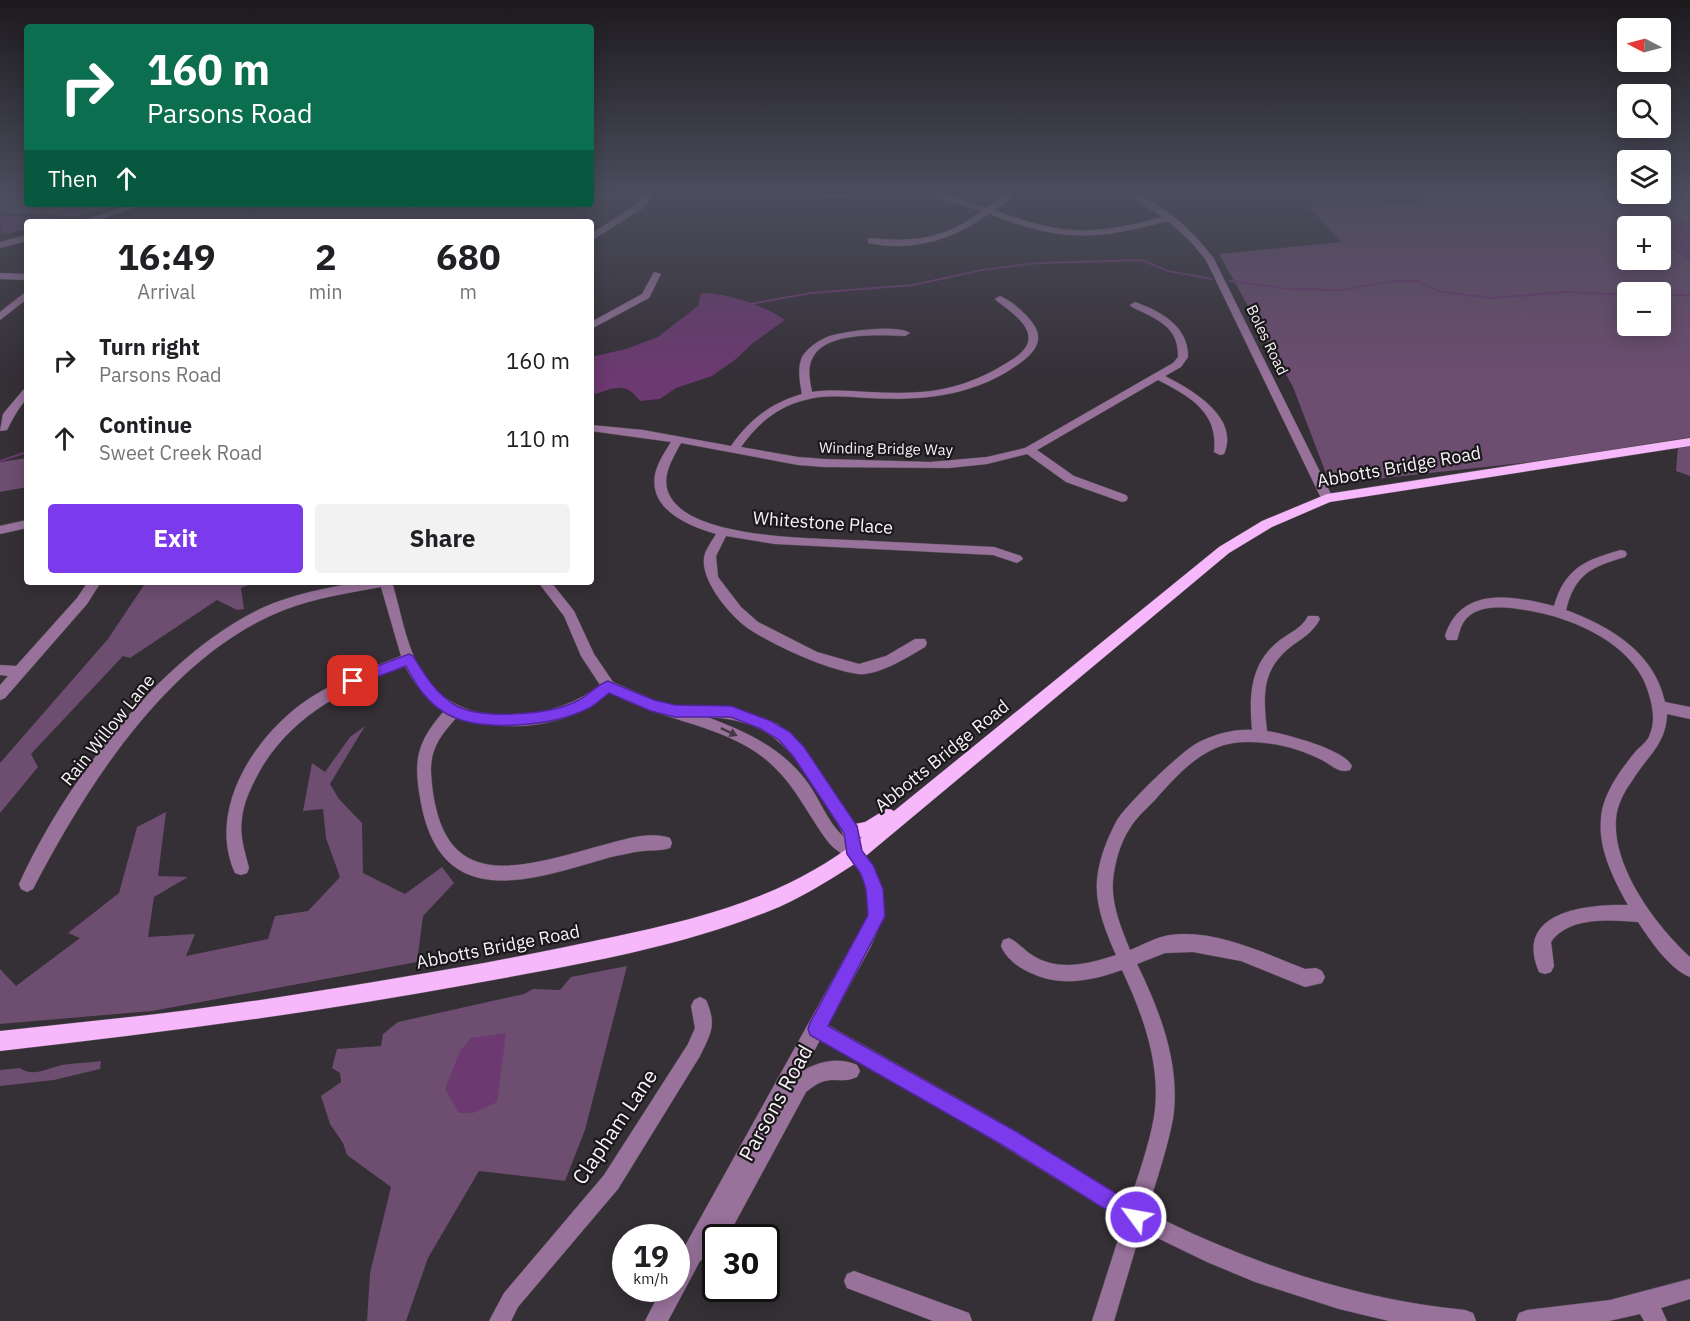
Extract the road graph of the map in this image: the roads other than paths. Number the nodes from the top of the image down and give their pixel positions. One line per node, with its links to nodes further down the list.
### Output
1 (1207, 255): 22 (street, Boles Road)
2 (657, 274): 9 (street)
3 (0, 276): 4 (street)
4 (24, 277)
5 (24, 296): 8 (street)
6 (1000, 299): 13 (street)
7 (1135, 305): 11 (street, Winding Bridge Way)
8 (0, 316)
9 (594, 324)
10 (905, 333): 13 (street)
11 (1159, 377): 19 (street, Winding Bridge Way); 20 (street)
12 (24, 395): 14 (street)
13 (808, 396): 18 (street)
14 (3, 428)
15 (594, 428): 16 (street, Winding Bridge Way)
16 (678, 439): 18 (street, Winding Bridge Way); 25 (street, Whitestone Place)
17 (1690, 442): 22 (main road, Abbotts Bridge Road)
18 (735, 448): 19 (street, Winding Bridge Way)
19 (1029, 450): 21 (street)
20 (1220, 453)
21 (1122, 498)
22 (1327, 498): 47 (main road, Abbotts Bridge Road)
23 (24, 525): 24 (street)
24 (0, 530)
25 (723, 531): 27 (street, Whitestone Place); 35 (street)
26 (1621, 554): 32 (street)
27 (1017, 559)
28 (93, 585): 38 (street)
29 (369, 585): 52 (street, Rain Willow Lane)
30 (385, 585): 36 (street)
31 (546, 585): 39 (street)
32 (1559, 612): 34 (street); 41 (street)
33 (1313, 619): 45 (street)
34 (1452, 636)
35 (920, 643)
36 (409, 659): 42 (street); 51 (street)
37 (0, 670): 38 (street)
38 (20, 672): 40 (street)
39 (608, 686): 42 (street); 43 (street)
40 (0, 694)
41 (1659, 706): 44 (street); 53 (street)
42 (453, 711): 49 (street)
43 (675, 711): 48 (street); 50 (street, one-way to 50)
44 (1690, 713)
45 (1260, 735): 46 (street); 55 (street)
46 (1345, 766)
47 (962, 767): 48 (main road); 50 (main road, Abbotts Bridge Road)
48 (851, 831): 50 (street)
49 (664, 843)
50 (855, 854): 60 (street, Parsons Road); 61 (main road, Abbotts Bridge Road)
51 (241, 868)
52 (27, 884)
53 (1643, 914): 56 (street); 57 (street)
54 (1009, 946): 55 (street)
55 (1125, 960): 58 (street); 63 (street)
56 (1545, 966)
57 (1690, 969)
58 (1316, 977)
59 (700, 1006): 70 (street, Clapham Lane)
60 (817, 1029): 63 (street); 64 (street, Parsons Road)
61 (0, 1041)
62 (851, 1071): 64 (street, Parsons Road)
63 (1136, 1217): 73 (street); 74 (street)
64 (693, 1254): 65 (street, Parsons Road)
65 (690, 1259)
66 (854, 1281): 72 (street)
67 (1690, 1289): 69 (street)
68 (666, 1302): 71 (street)
69 (1651, 1312): 75 (street)
70 (500, 1321)
71 (656, 1321)
72 (960, 1321)
73 (1103, 1321)
74 (1466, 1321)
75 (1527, 1321)

